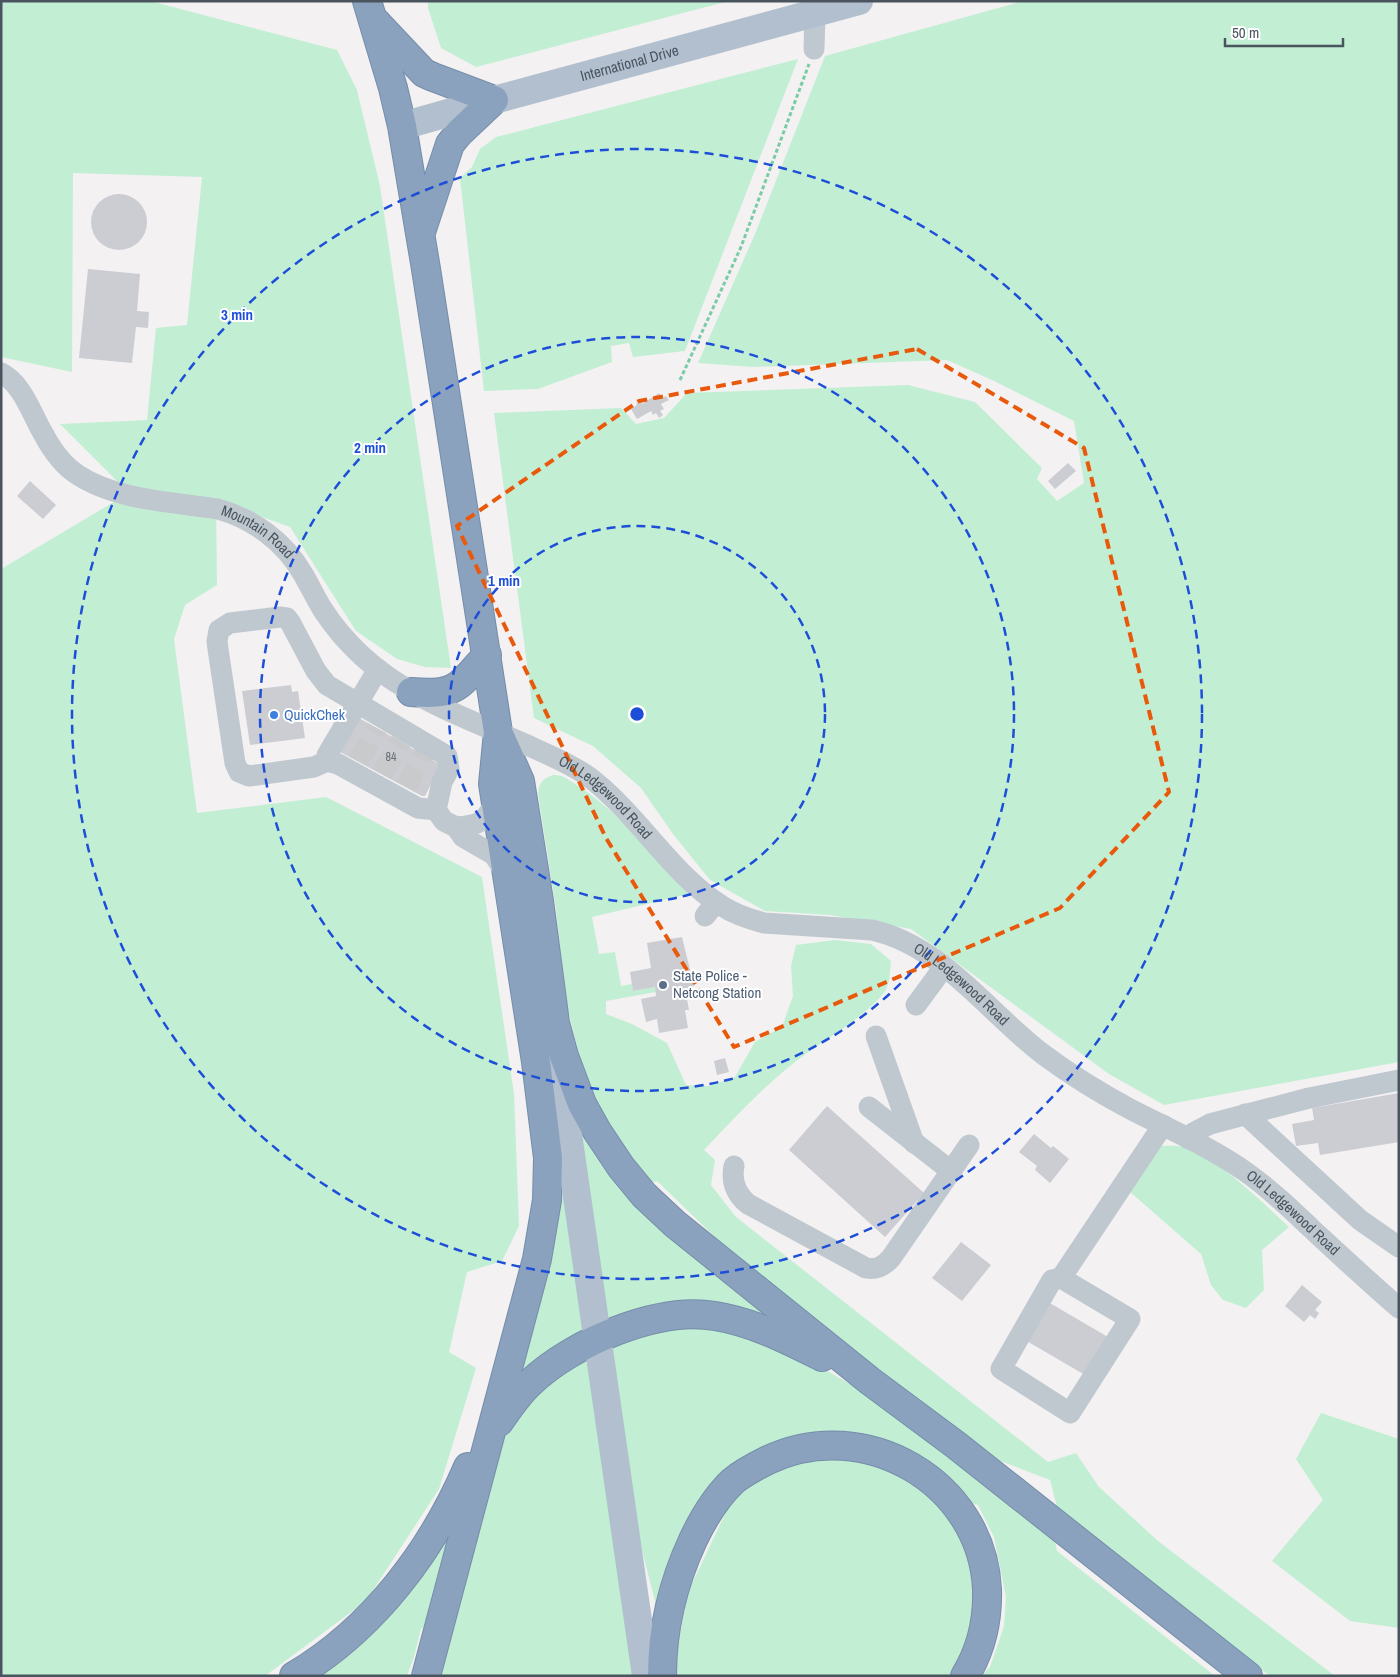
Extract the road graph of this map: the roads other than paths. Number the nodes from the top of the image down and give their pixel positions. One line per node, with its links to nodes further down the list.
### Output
1 (859, 1): 3 (main road, International Drive)
2 (370, 10): 5 (highway); 6 (highway)
3 (815, 13): 4 (street); 5 (main road, International Drive)
4 (814, 49)
5 (494, 100): 6 (main road, International Drive); 7 (highway)
6 (402, 126): 7 (highway)
7 (420, 233): 9 (highway)
8 (1, 373): 10 (street, Mountain Road)
9 (487, 655): 11 (highway); 13 (highway)
10 (378, 670): 11 (street, Mountain Road); 12 (street)
11 (412, 692): 13 (street, Mountain Road)
12 (357, 703): 14 (street); 14 (street); 16 (street)
13 (498, 732): 15 (highway); 19 (street, Old Ledgewood Road); 21 (highway)
14 (327, 761): 16 (street)
15 (496, 802): 17 (street); 18 (highway)
16 (436, 810): 17 (street)
17 (456, 828): 18 (street)
18 (508, 878): 37 (highway)
19 (944, 967): 20 (street); 26 (street, Old Ledgewood Road)
20 (916, 1005)
21 (555, 1023): 35 (main road); 36 (highway)
22 (876, 1036): 28 (street)
23 (1399, 1080): 25 (street)
24 (868, 1108): 28 (street)
25 (1245, 1114): 27 (street); 32 (street)
26 (1162, 1125): 27 (street, Old Ledgewood Road); 33 (street)
27 (1189, 1139): 34 (street, Old Ledgewood Road)
28 (914, 1142): 31 (street)
29 (969, 1144): 31 (street)
30 (734, 1166): 31 (street)
31 (951, 1171)
32 (1399, 1248)
33 (1061, 1278): 33 (street)
34 (1399, 1308)
35 (598, 1340): 36 (highway); 37 (highway); 40 (main road)
36 (870, 1381): 43 (highway)
37 (490, 1434): 38 (highway); 39 (highway)
38 (294, 1676)
39 (426, 1676)
40 (646, 1676)
41 (662, 1676): 42 (highway)
42 (965, 1676)
43 (1248, 1676)

